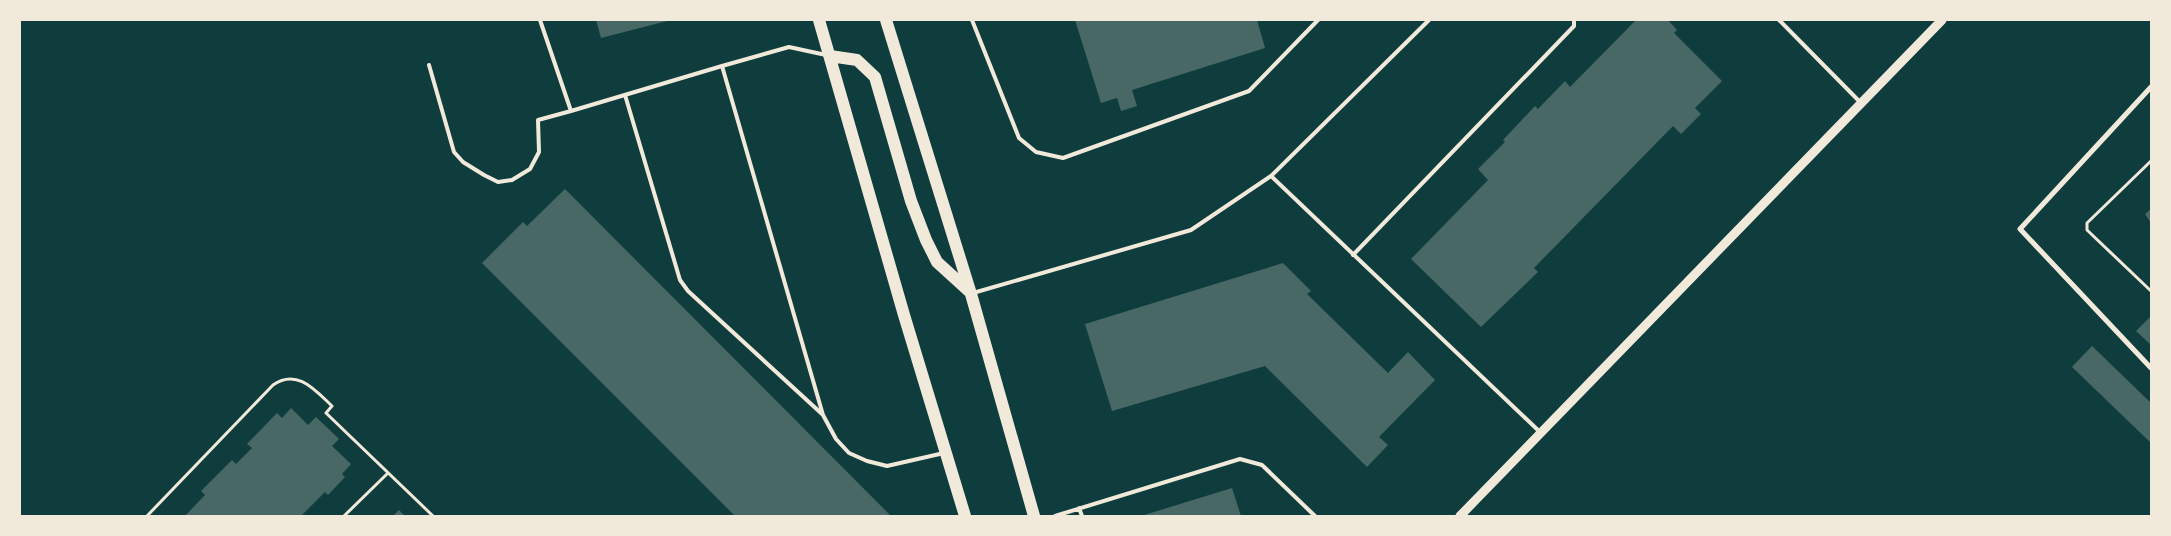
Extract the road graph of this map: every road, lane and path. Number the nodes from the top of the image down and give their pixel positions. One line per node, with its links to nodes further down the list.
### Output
1 (540, 20): 16 (lane)
2 (819, 20): 10 (main road)
3 (886, 20): 21 (main road)
4 (972, 20): 5 (lane)
5 (1318, 20)
6 (1429, 20): 18 (lane)
7 (1574, 20): 19 (lane)
8 (1779, 20): 15 (lane)
9 (1942, 20): 15 (street)
10 (830, 56): 12 (lane); 21 (main road); 25 (main road)
11 (429, 65): 16 (lane)
12 (722, 66): 14 (lane); 23 (lane)
13 (2151, 87): 22 (street)
14 (625, 95): 16 (lane); 23 (lane)
15 (1861, 103): 24 (street)
16 (571, 111)
17 (2151, 161): 20 (path)
18 (1271, 176): 19 (lane); 21 (lane)
19 (1353, 255): 24 (lane)
20 (2151, 291)
21 (972, 294): 32 (main road)
22 (2151, 368)
23 (823, 415): 25 (lane)
24 (1541, 434): 36 (street)
25 (946, 452): 31 (main road)
26 (388, 473): 28 (path); 29 (path); 30 (path)
27 (1080, 508): 33 (lane); 34 (lane); 35 (lane)
28 (147, 516)
29 (344, 516)
30 (433, 516)
31 (965, 516)
32 (1034, 516)
33 (1055, 516)
34 (1082, 516)
35 (1315, 516)
36 (1460, 516)

